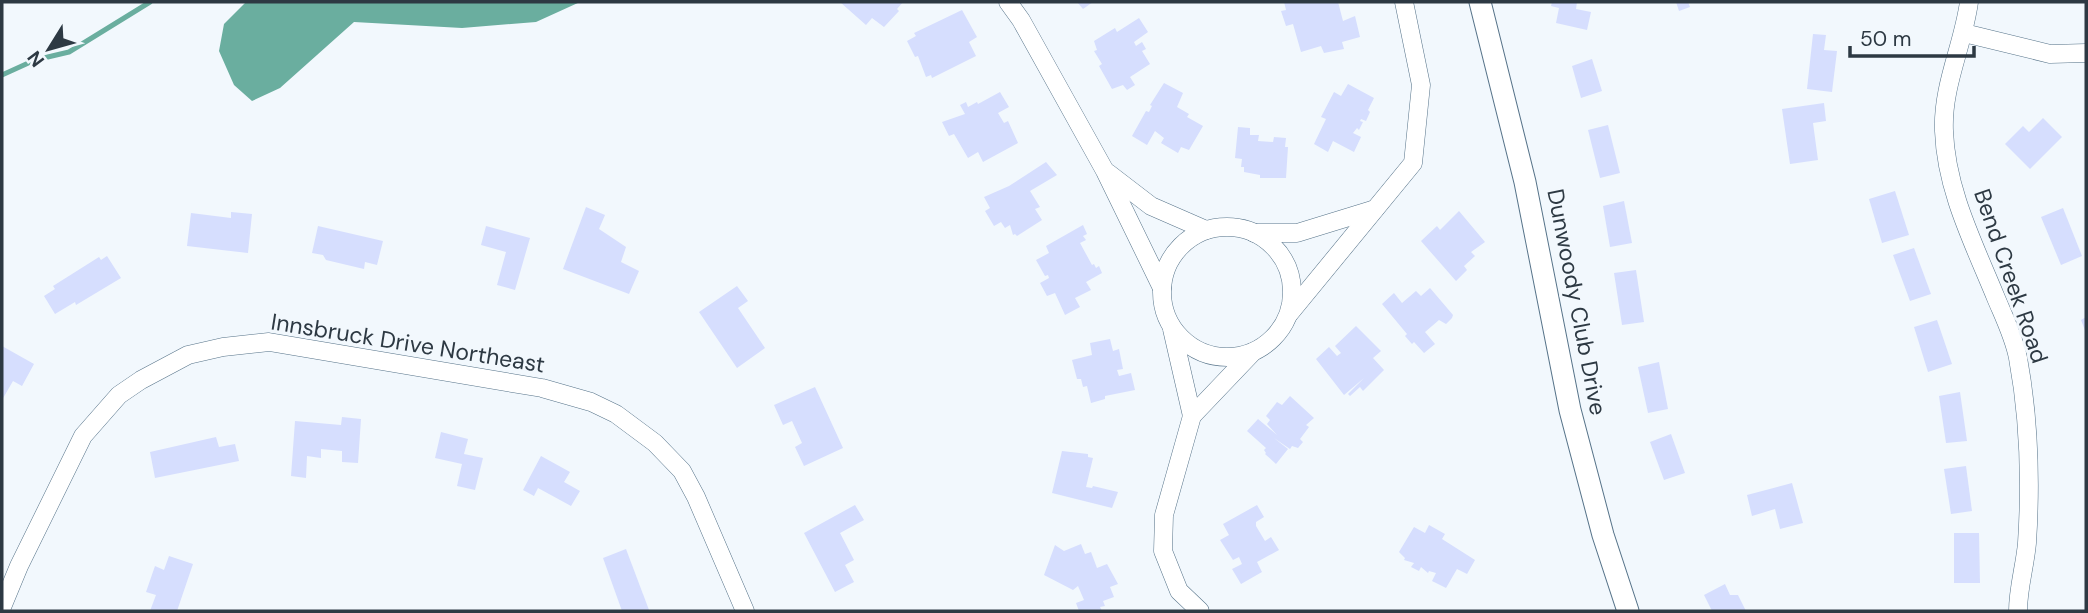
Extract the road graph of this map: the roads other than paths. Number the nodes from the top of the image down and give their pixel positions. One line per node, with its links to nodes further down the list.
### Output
1 (1008, 2): 7 (street)
2 (1404, 2): 8 (street)
3 (1479, 2): 19 (street, Dunwoody Club Drive)
4 (1969, 2): 5 (street, Bend Creek Road)
5 (1964, 33): 6 (street); 20 (street, Bend Creek Road)
6 (2086, 53)
7 (1105, 171): 9 (street); 11 (street)
8 (1375, 209): 10 (street); 12 (street)
9 (1206, 230): 10 (street); 11 (street)
10 (1254, 233): 12 (street)
11 (1162, 288): 13 (street)
12 (1287, 317): 14 (street)
13 (1172, 329): 14 (street); 15 (street)
14 (1253, 352): 15 (street)
15 (1192, 416): 18 (street)
16 (2, 607): 17 (street, Innsbruck Drive Northeast)
17 (745, 611)
18 (1200, 611)
19 (1628, 611)
20 (2018, 611)

